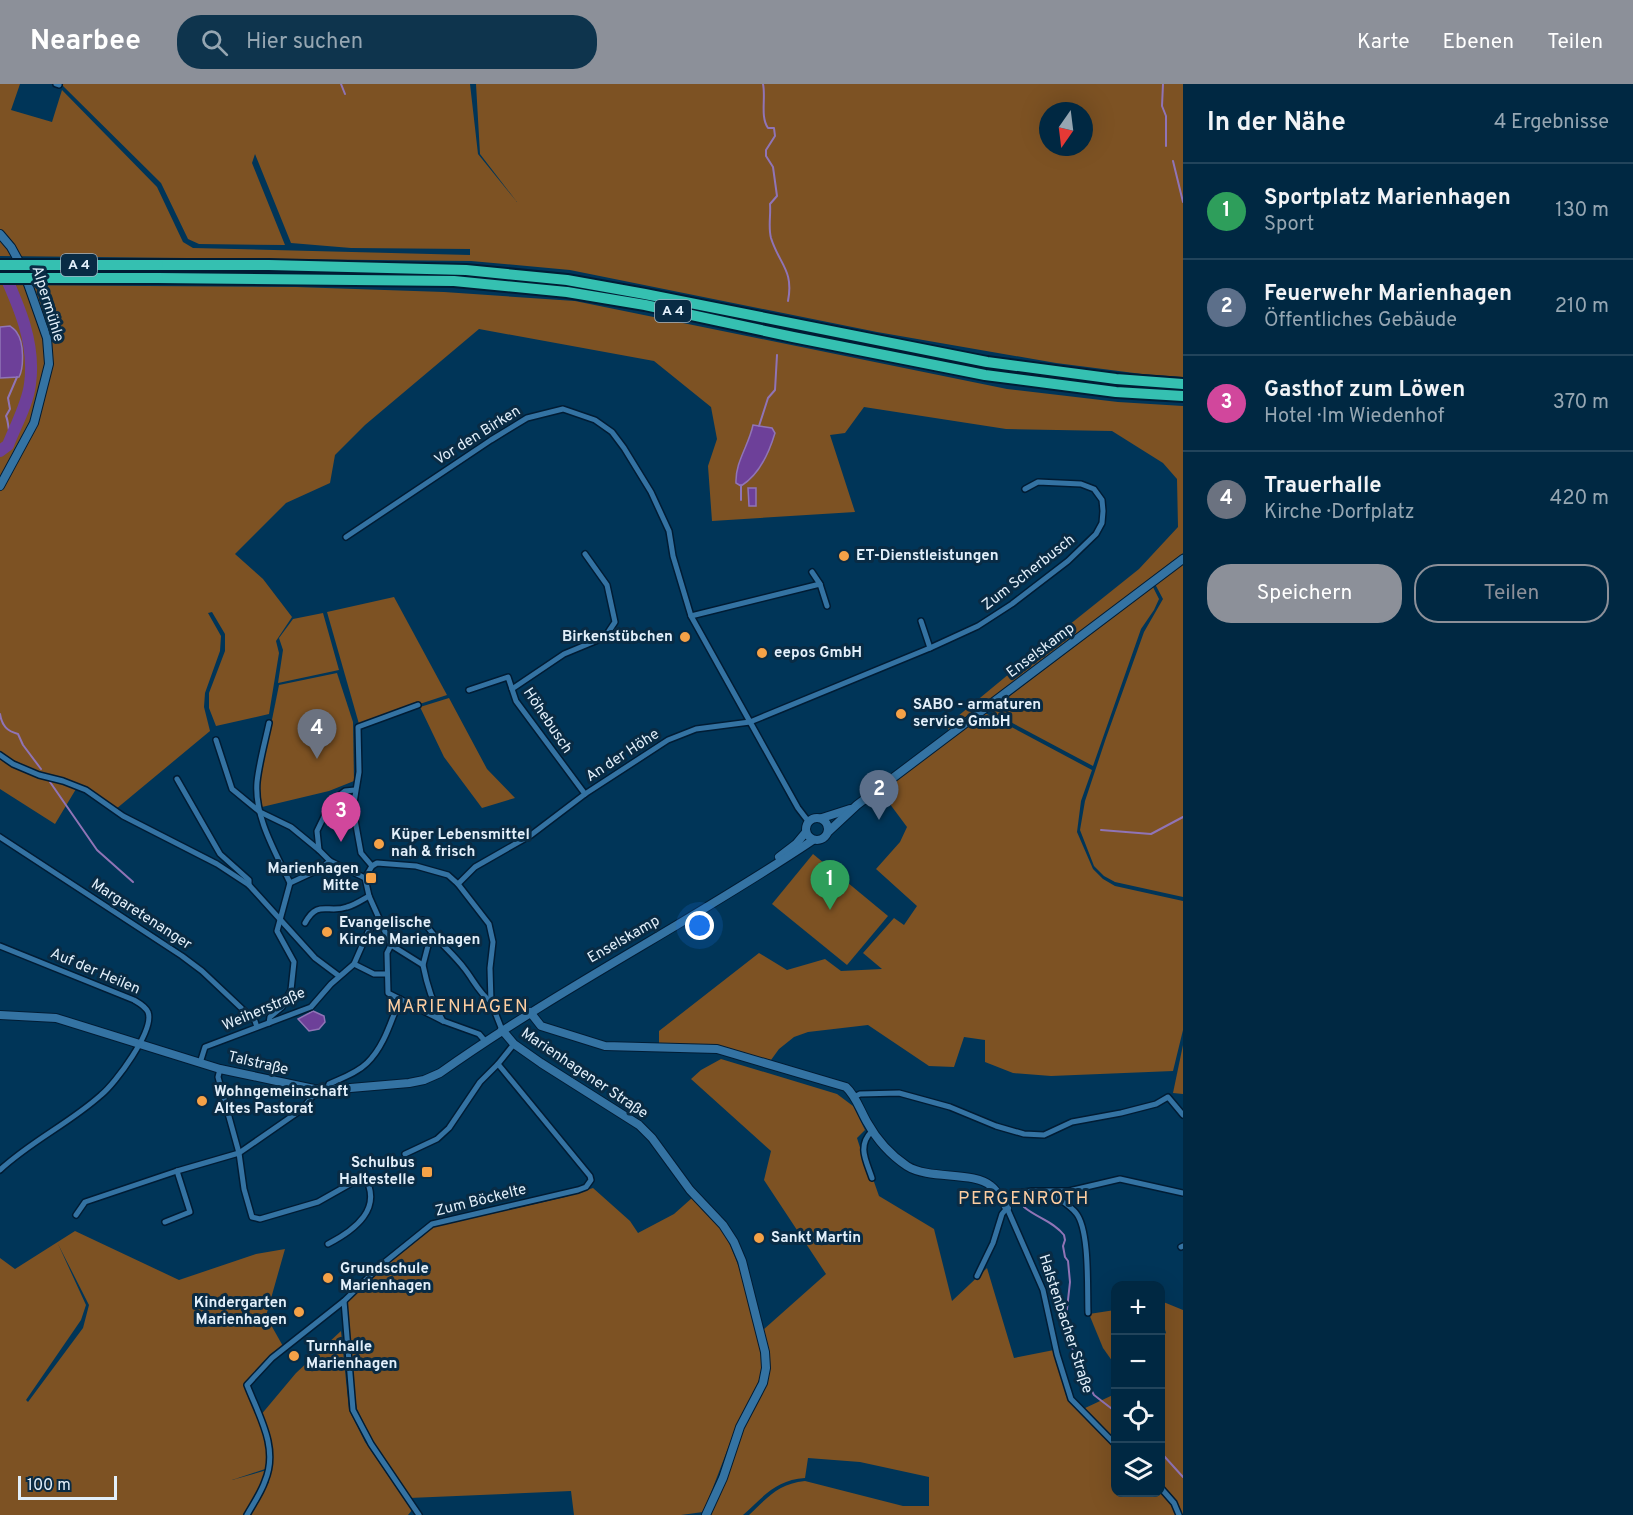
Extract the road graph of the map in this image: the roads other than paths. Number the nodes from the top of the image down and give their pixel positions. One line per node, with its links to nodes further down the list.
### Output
1 (0, 234): 6 (main road, Alpermühle)
2 (0, 265): 4 (highway, A 4, bridge)
3 (0, 278): 5 (highway, A 4, bridge)
4 (1183, 384)
5 (1183, 396)
6 (0, 486)
7 (1025, 489): 16 (street, Zum Scherbusch)
8 (346, 537): 14 (street, Vor den Birken)
9 (585, 554): 17 (street, Höhebusch)
10 (1183, 559): 27 (main road, Enselskamp)
11 (812, 572): 12 (street)
12 (820, 584): 13 (street); 14 (street)
13 (827, 606)
14 (691, 616): 20 (street, Vor den Birken)
15 (921, 621): 16 (street)
16 (930, 648): 20 (street, Zum Scherbusch)
17 (512, 689): 18 (street, Höhebusch); 26 (street, Höhebusch)
18 (469, 690)
19 (418, 705): 25 (street)
20 (750, 722): 26 (street, An der Höhe); 30 (street)
21 (269, 723): 28 (street)
22 (216, 740): 28 (street)
23 (0, 755): 42 (street)
24 (177, 779): 42 (street)
25 (356, 790): 35 (street); 37 (street)
26 (585, 794): 41 (street, An der Höhe)
27 (857, 805): 29 (main road, Enselskamp); 32 (main road, Enselskamp)
28 (260, 812): 35 (street); 40 (street)
29 (822, 818): 30 (main road, Enselskamp); 32 (main road)
30 (808, 821): 31 (main road)
31 (806, 832): 34 (main road); 38 (main road, Enselskamp)
32 (828, 832): 34 (main road, Enselskamp)
33 (0, 837): 60 (street, Margaretenanger)
34 (813, 840): 38 (main road, Enselskamp)
35 (319, 850): 36 (street)
36 (330, 861): 39 (street); 40 (street)
37 (372, 866): 39 (street); 41 (street, Marienhagener Straße)
38 (759, 873): 56 (main road, Enselskamp)
39 (365, 878): 43 (street)
40 (290, 883): 44 (street)
41 (458, 884): 55 (street, Marienhagener Straße)
42 (249, 885): 44 (street)
43 (369, 896): 45 (street); 46 (street)
44 (280, 921): 53 (street); 59 (street)
45 (381, 921): 47 (street); 48 (street); 50 (street)
46 (306, 923)
47 (431, 934): 51 (street); 55 (street)
48 (391, 945): 51 (street); 52 (street)
49 (0, 946): 63 (street, Auf der Heilen)
50 (354, 964): 52 (street); 53 (street)
51 (423, 965): 58 (street)
52 (386, 974): 54 (street)
53 (339, 976): 59 (street, Weiherstraße)
54 (400, 999): 58 (street); 69 (street)
55 (491, 1002): 61 (street, Marienhagener Straße)
56 (530, 1012): 61 (main road, Enselskamp); 70 (main road)
57 (0, 1015): 63 (main road, Talstraße)
58 (442, 1021): 62 (street)
59 (269, 1023): 60 (street, Weiherstraße)
60 (257, 1027): 65 (street, Weiherstraße)
61 (502, 1030): 62 (main road, Talstraße); 64 (main road, Marienhagener Straße)
62 (485, 1041): 69 (main road, Talstraße)
63 (140, 1043): 65 (main road, Talstraße); 75 (street)
64 (514, 1044): 66 (street); 91 (main road, Marienhagener Straße)
65 (200, 1063): 67 (main road, Talstraße)
66 (498, 1064): 74 (street); 85 (street, Zum Böckelte)
67 (220, 1069): 68 (main road, Talstraße); 73 (street)
68 (314, 1089): 69 (main road, Talstraße); 73 (street)
69 (327, 1090)
70 (854, 1097): 71 (street); 72 (main road, Halstenbacher Straße)
71 (1183, 1115)
72 (872, 1131): 77 (street); 80 (main road, Halstenbacher Straße)
73 (239, 1153): 76 (street); 83 (street)
74 (405, 1154)
75 (0, 1170)
76 (177, 1171): 81 (street); 82 (street)
77 (872, 1178)
78 (1050, 1192): 79 (street); 80 (street); 86 (street)
79 (1183, 1193)
80 (1007, 1208): 84 (street); 87 (street, Halstenbacher Straße)
81 (76, 1215)
82 (165, 1222)
83 (328, 1244)
84 (976, 1276)
85 (344, 1301): 89 (street, Zum Böckelte); 90 (street)
86 (1088, 1313)
87 (1114, 1443)
88 (1165, 1492): 92 (street)
89 (248, 1515)
90 (419, 1515)
91 (706, 1515)
92 (1179, 1515)

